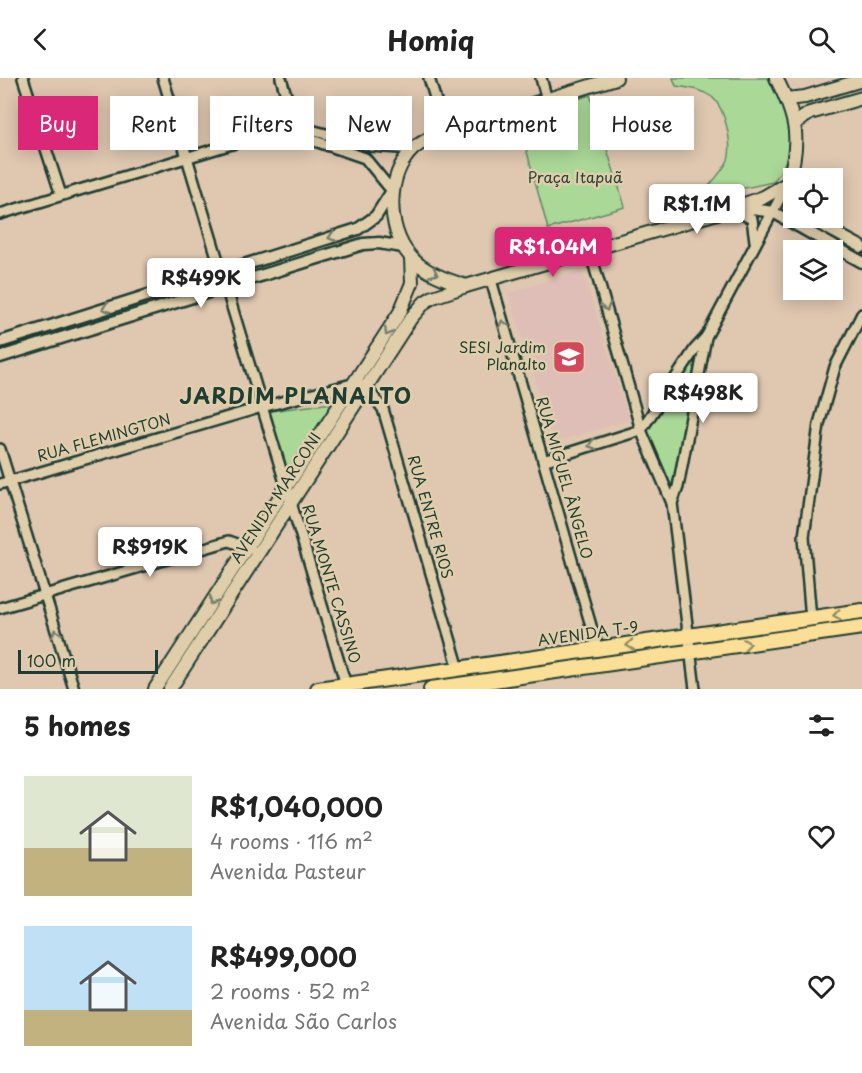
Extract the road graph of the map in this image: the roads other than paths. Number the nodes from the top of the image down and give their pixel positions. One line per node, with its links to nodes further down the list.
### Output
1 (23, 78): 28 (street)
2 (164, 78): 22 (street, RUA MONTE CASSINO)
3 (281, 78): 9 (street)
4 (429, 78): 10 (street)
5 (541, 78): 11 (street)
6 (616, 78): 12 (main road)
7 (776, 78): 14 (main road)
8 (862, 80): 14 (main road)
9 (286, 96)
10 (434, 96)
11 (546, 96)
12 (560, 96)
13 (862, 98): 15 (main road)
14 (786, 99): 15 (main road)
15 (795, 123): 24 (main road)
16 (314, 141): 23 (street)
17 (424, 142): 19 (main road)
18 (210, 149): 22 (street)
19 (412, 149)
20 (368, 150): 23 (street)
21 (411, 150): 26 (main road)
22 (187, 156): 28 (street); 41 (street, RUA MONTE CASSINO)
23 (365, 158): 26 (street)
24 (792, 168)
25 (783, 186): 29 (main road, AVENIDA MARCONI)
26 (393, 191): 33 (street); 36 (main road)
27 (783, 193): 30 (street)
28 (62, 195): 31 (street)
29 (735, 208): 30 (street); 34 (street); 38 (main road, AVENIDA MARCONI)
30 (773, 212): 34 (street); 40 (street)
31 (0, 214)
32 (827, 228): 37 (street)
33 (358, 229): 35 (street); 41 (street, one-way to 41)
34 (755, 241): 47 (street)
35 (363, 244): 36 (street); 43 (street)
36 (403, 247): 39 (main road)
37 (862, 247)
38 (590, 251): 42 (main road, AVENIDA MARCONI); 52 (street, one-way to 52)
39 (411, 258): 44 (main road, one-way to 44); 46 (main road, AVENIDA MARCONI)
40 (862, 262)
41 (222, 271): 43 (street, RUA MONTE CASSINO); 48 (street, one-way to 48)
42 (491, 280): 44 (main road, AVENIDA MARCONI); 54 (street, RUA MIGUEL ÂNGELO, one-way to 42)
43 (226, 286): 49 (street); 51 (street, RUA MONTE CASSINO)
44 (466, 286): 46 (main road, AVENIDA MARCONI)
45 (862, 314): 63 (street)
46 (405, 315): 50 (main road, AVENIDA MARCONI)
47 (706, 337): 52 (street); 58 (street)
48 (0, 342)
49 (0, 357)
50 (361, 385): 51 (street, RUA FLEMINGTON); 56 (main road, AVENIDA MARCONI); 57 (main road, AVENIDA MARCONI); 68 (street, RUA ENTRE RIOS)
51 (262, 407): 55 (street, RUA FLEMINGTON); 56 (street, RUA MONTE CASSINO)
52 (641, 430): 54 (street, one-way to 54); 58 (street)
53 (0, 449): 55 (street)
54 (543, 461): 66 (street, RUA MIGUEL ÂNGELO)
55 (5, 483): 60 (street)
56 (287, 488): 57 (street, RUA MONTE CASSINO); 59 (main road, AVENIDA MARCONI)
57 (291, 503): 59 (main road, AVENIDA MARCONI); 69 (street, RUA MONTE CASSINO)
58 (672, 503): 65 (street)
59 (253, 550): 60 (street); 71 (main road, AVENIDA MARCONI, one-way to 71); 72 (main road, AVENIDA MARCONI)
60 (44, 595): 61 (street); 70 (street, one-way to 60)
61 (0, 608)
62 (862, 611): 63 (main road, AVENIDA T-9, one-way to 63)
63 (811, 619): 65 (main road, AVENIDA T-9)
64 (862, 627): 67 (main road, one-way to 64)
65 (688, 637): 66 (main road, AVENIDA T-9, one-way to 66); 67 (street)
66 (598, 650): 68 (main road, AVENIDA T-9)
67 (690, 652): 74 (main road); 75 (street)
68 (459, 669): 69 (main road, AVENIDA T-9)
69 (346, 685): 73 (main road, AVENIDA T-9)
70 (74, 689)
71 (155, 689)
72 (170, 689)
73 (318, 689)
74 (431, 689)
75 (695, 689)

